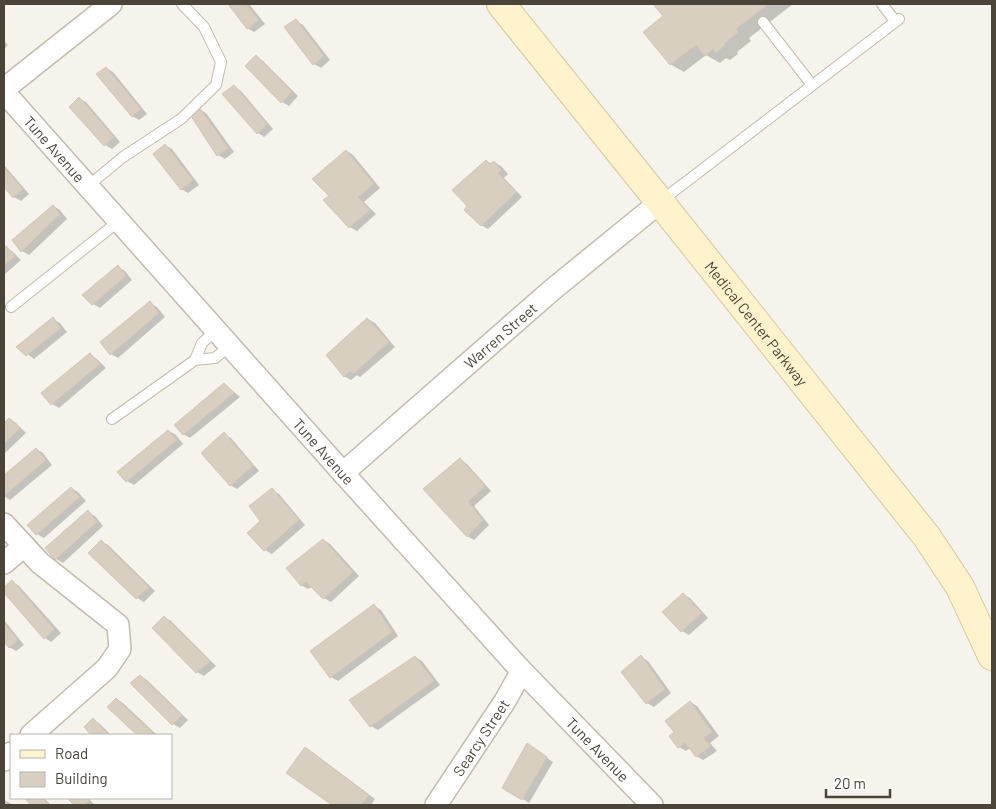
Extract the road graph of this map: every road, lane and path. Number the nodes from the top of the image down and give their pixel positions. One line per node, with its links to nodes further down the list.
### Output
1 (111, 4): 7 (street)
2 (182, 4): 8 (lane)
3 (501, 4): 9 (main road, Medical Center Parkway)
4 (882, 4): 6 (lane)
5 (763, 22): 6 (lane)
6 (812, 85): 9 (lane)
7 (4, 90): 8 (street, Tune Avenue)
8 (88, 186): 10 (street, Tune Avenue)
9 (660, 202): 15 (street, Warren Street); 19 (main road, Medical Center Parkway)
10 (119, 221): 11 (lane); 12 (street, Tune Avenue)
11 (10, 307)
12 (223, 338): 13 (lane); 13 (lane); 15 (street, Tune Avenue)
13 (195, 360): 14 (lane)
14 (112, 419)
15 (343, 473): 20 (street, Tune Avenue)
16 (4, 524): 17 (street)
17 (24, 546): 18 (street); 21 (street)
18 (4, 563)
19 (992, 656)
20 (519, 668): 22 (street, Searcy Street); 23 (street, Tune Avenue)
21 (32, 734)
22 (436, 805)
23 (652, 805)

